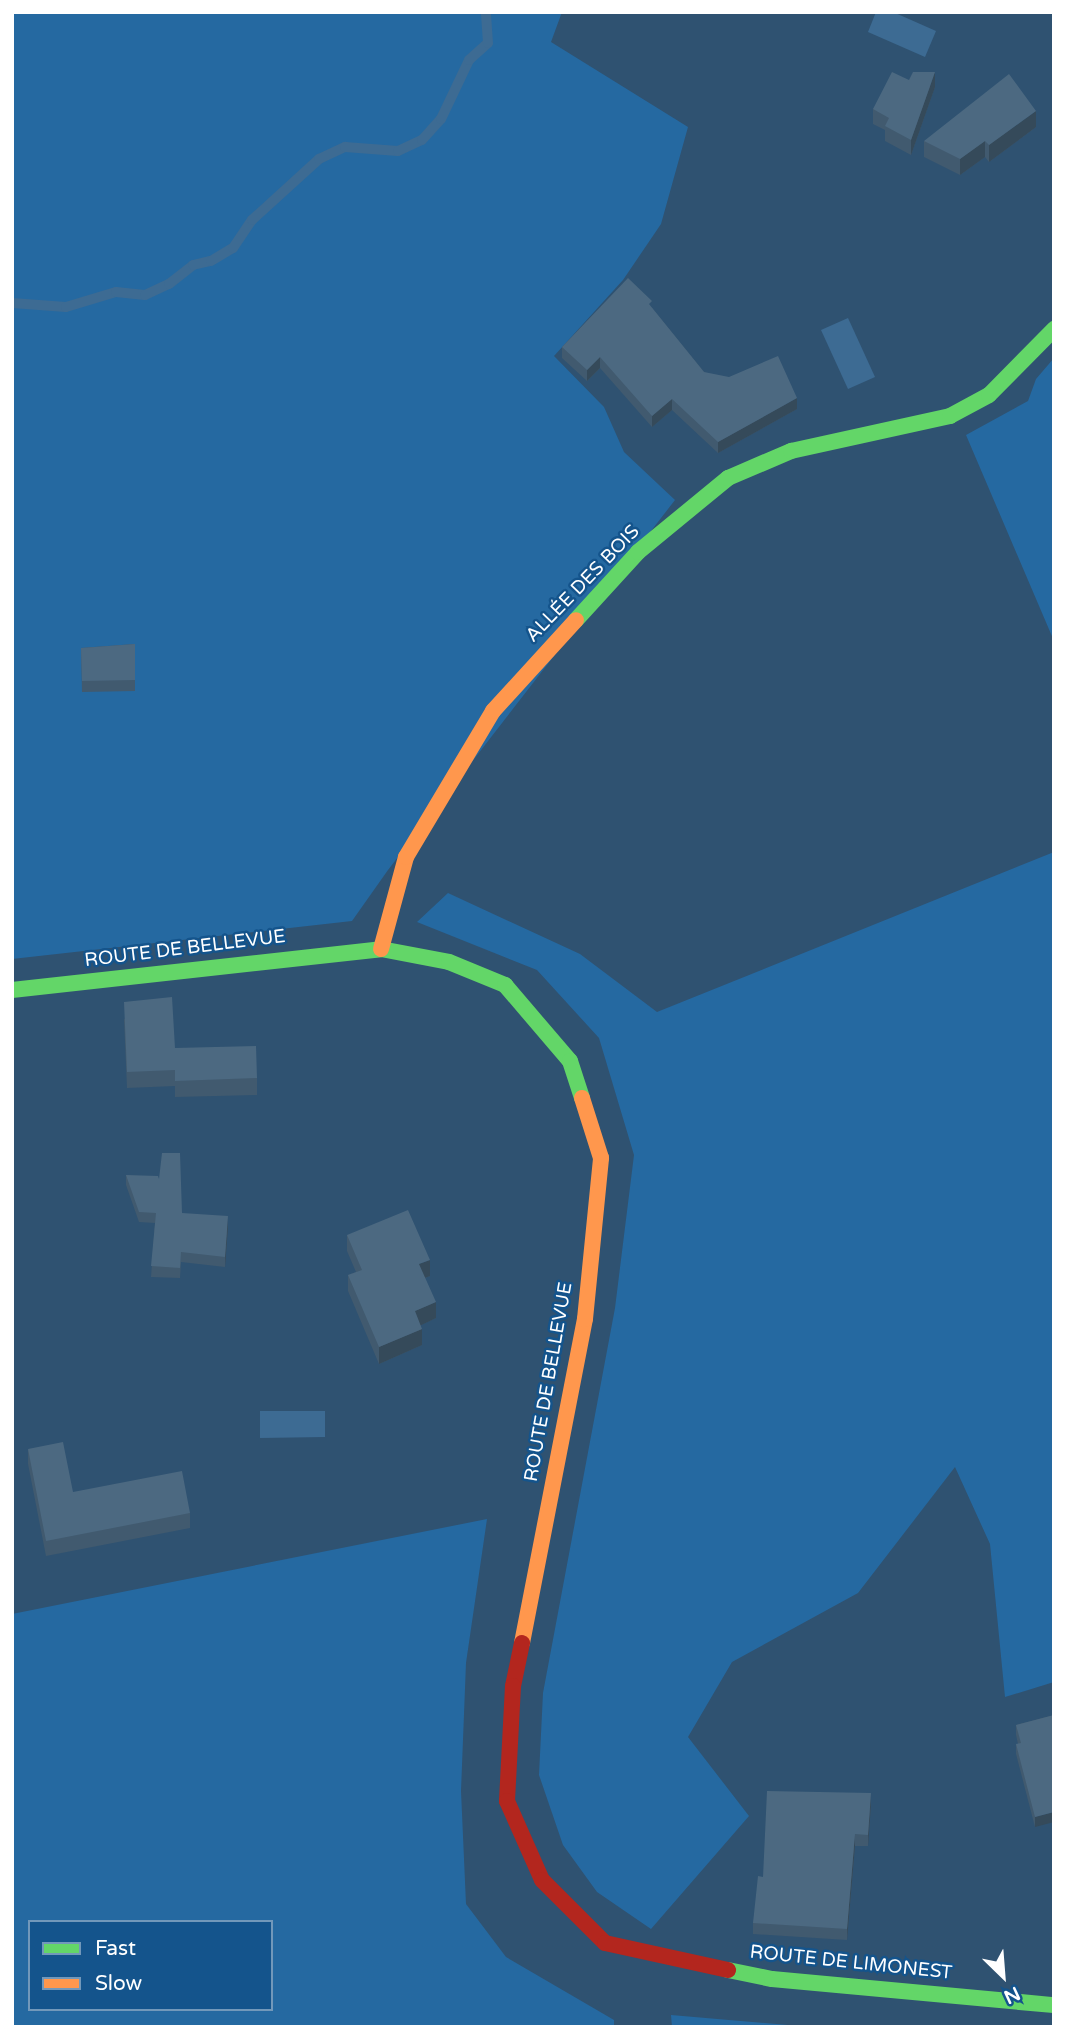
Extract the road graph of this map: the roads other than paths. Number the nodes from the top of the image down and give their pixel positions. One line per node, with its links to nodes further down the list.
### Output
1 (1054, 329): 2 (main road, ALLÉE DES BOIS)
2 (381, 949): 3 (main road, ROUTE DE BELLEVUE); 4 (main road, ROUTE DE BELLEVUE)
3 (12, 990)
4 (605, 1943): 5 (main road, ROUTE DE LIMONEST)
5 (1054, 2005)

